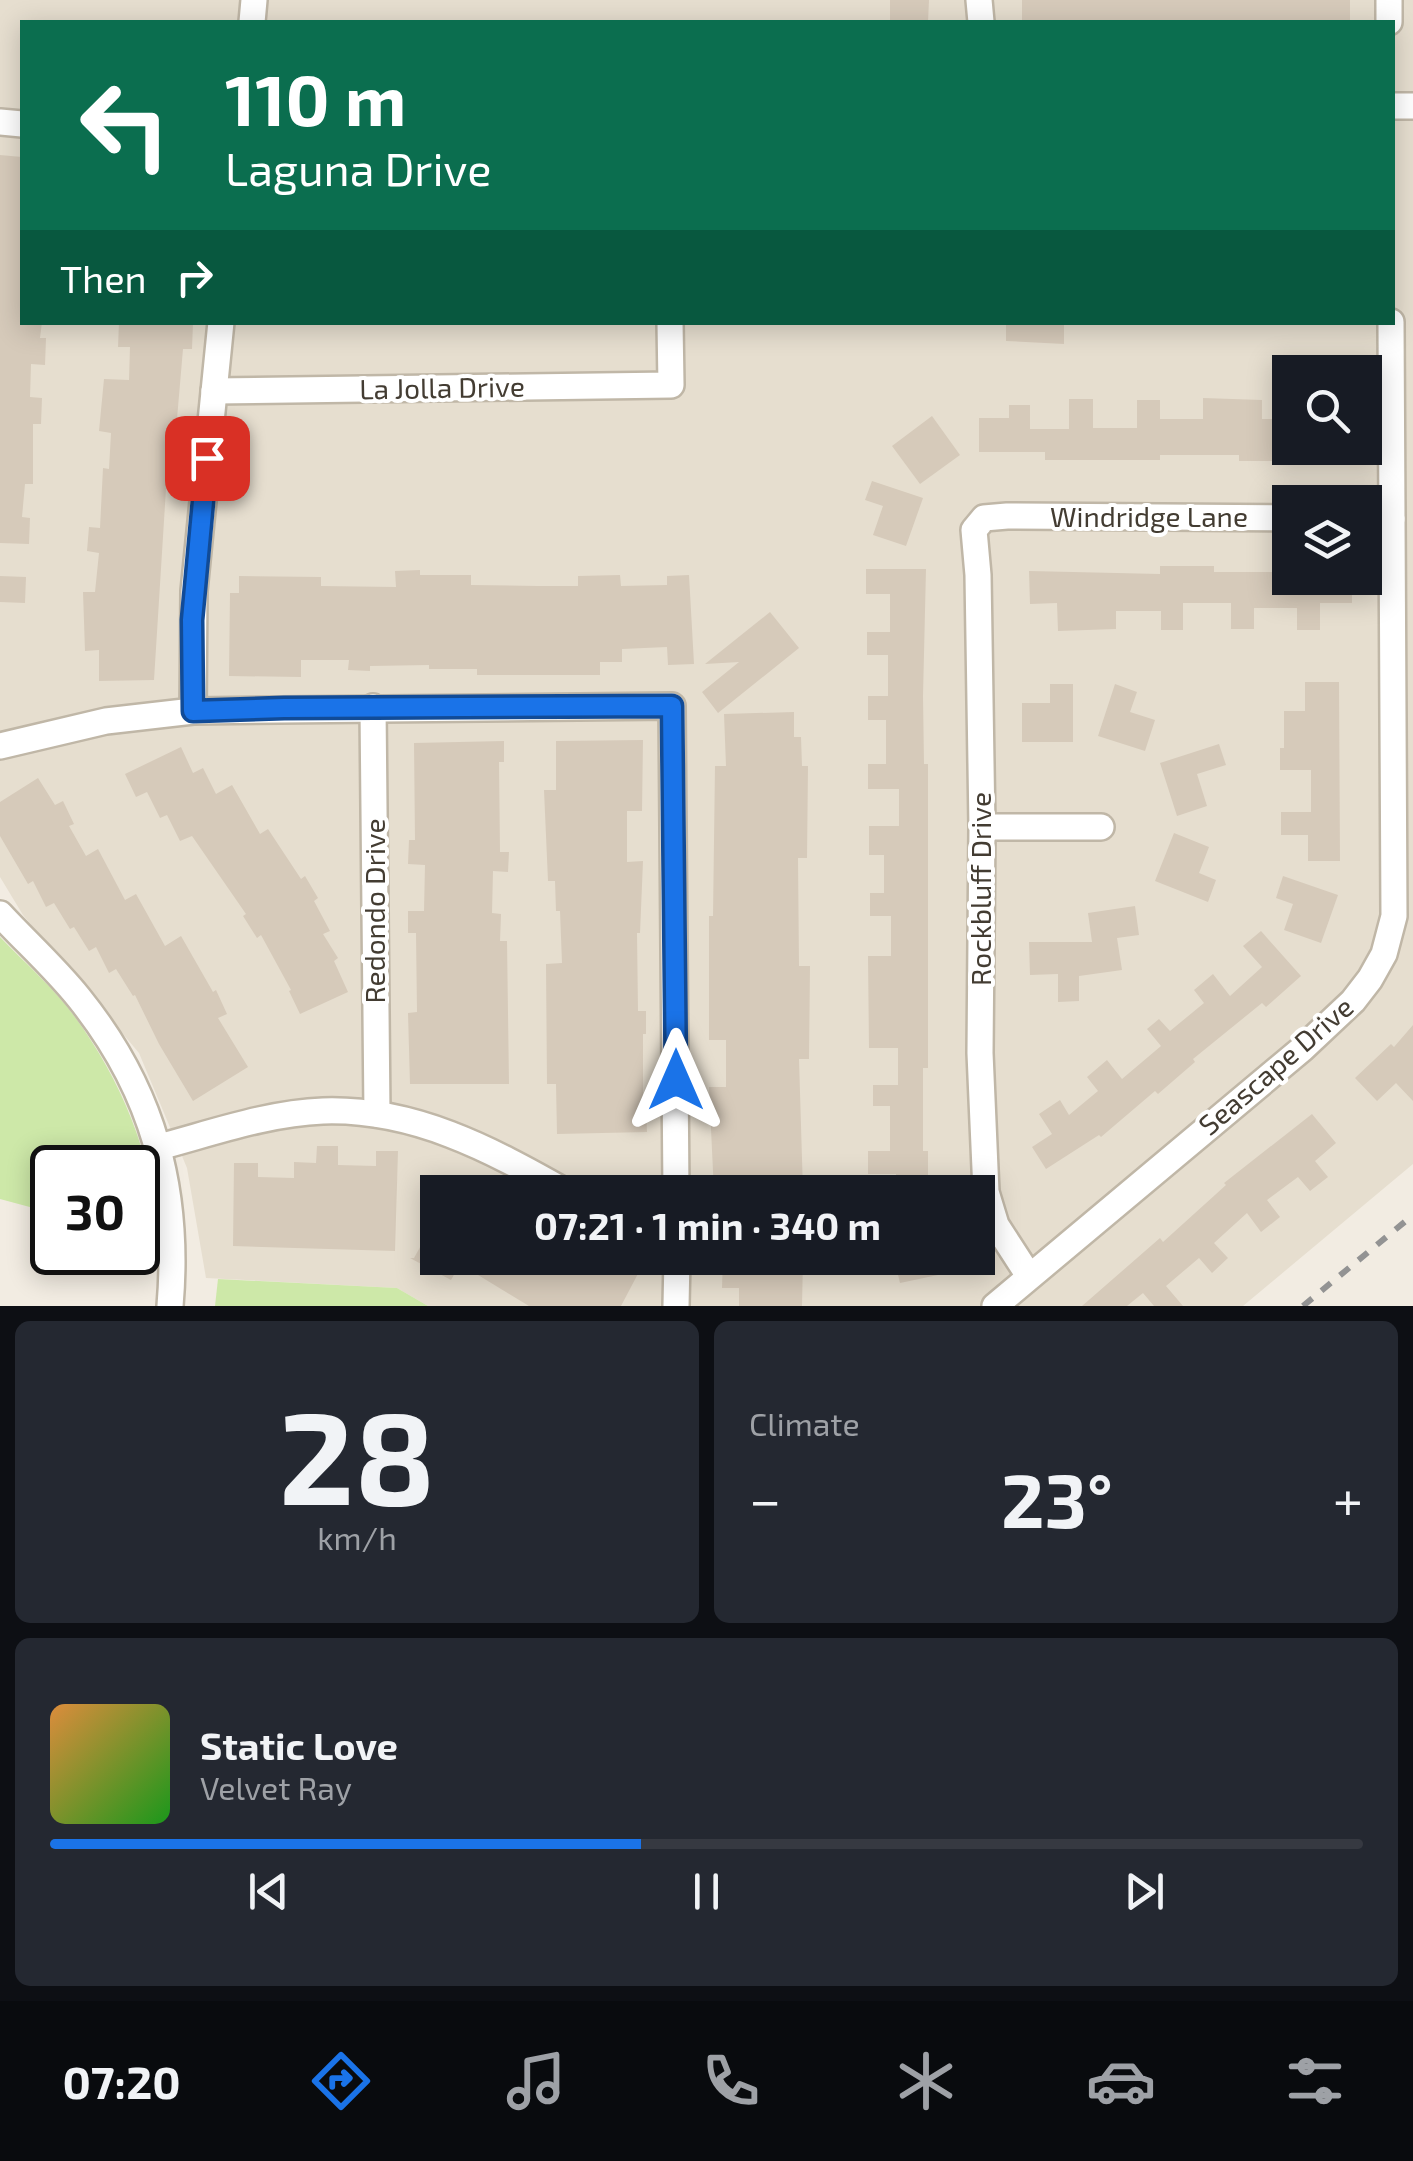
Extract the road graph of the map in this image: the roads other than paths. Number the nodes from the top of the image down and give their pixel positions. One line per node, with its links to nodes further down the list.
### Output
1 (221, 325): 4 (street)
2 (670, 325): 4 (street, La Jolla Drive)
3 (1390, 325): 8 (street, Seascape Drive)
4 (214, 391): 10 (street)
5 (1008, 516): 6 (street, Windridge Lane); 12 (street, Rockbluff Drive)
6 (1272, 518)
7 (1382, 519): 8 (street)
8 (1392, 519): 22 (street, Seascape Drive)
9 (374, 707): 10 (street); 15 (street, Redondo Drive); 20 (street)
10 (193, 711): 11 (street)
11 (0, 746)
12 (982, 827): 13 (street); 22 (street, Rockbluff Drive)
13 (1101, 827)
14 (0, 914): 16 (street)
15 (377, 1114): 17 (street); 19 (street)
16 (159, 1145)
17 (160, 1146)
18 (160, 1151): 23 (street)
19 (534, 1175)
20 (676, 1175)
21 (677, 1275): 24 (street)
22 (1028, 1276): 25 (street, Seascape Drive)
23 (170, 1306)
24 (676, 1306)
25 (994, 1306)

